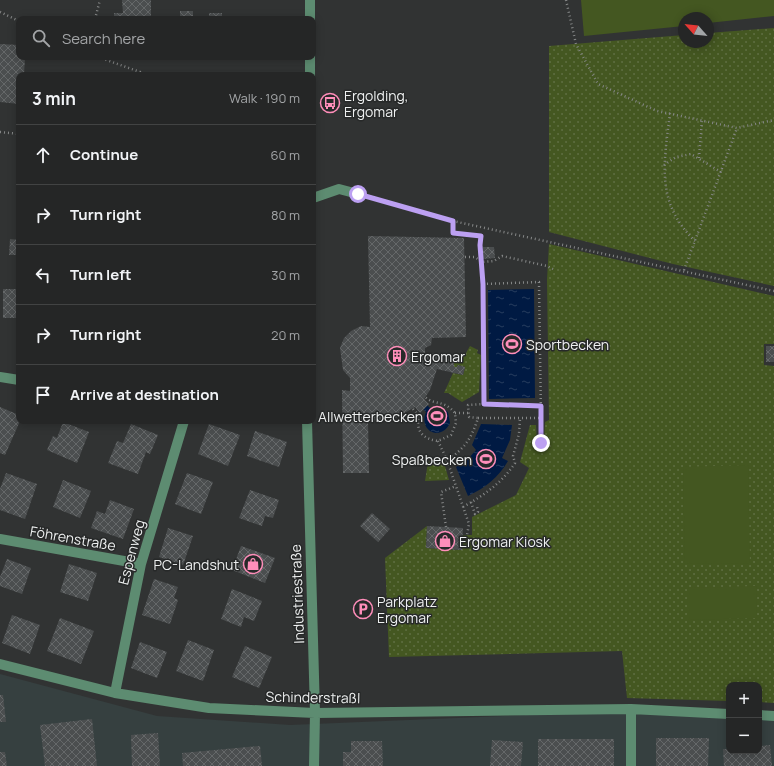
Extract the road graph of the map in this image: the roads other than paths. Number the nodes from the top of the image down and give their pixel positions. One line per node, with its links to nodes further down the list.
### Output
1 (310, 0): 2 (street)
2 (310, 16)
3 (310, 60): 4 (street)
4 (310, 72)
5 (358, 194): 6 (street)
6 (316, 197)
7 (0, 377): 8 (street)
8 (16, 380)
9 (183, 424): 12 (street, Espenweg)
10 (307, 424): 16 (street, Industriestraße)
11 (0, 539): 12 (street, Föhrenstraße)
12 (141, 564): 14 (street, Espenweg)
13 (0, 664): 14 (street, Schinderstraßl)
14 (115, 693): 16 (street, Schinderstraßl)
15 (631, 709): 16 (street, Schinderstraßl); 17 (street, Schinderstraßl); 21 (street)
16 (315, 713): 20 (street, Industriestraße)
17 (726, 714)
18 (762, 715): 19 (street)
19 (774, 716)
20 (314, 766)
21 (631, 766)

